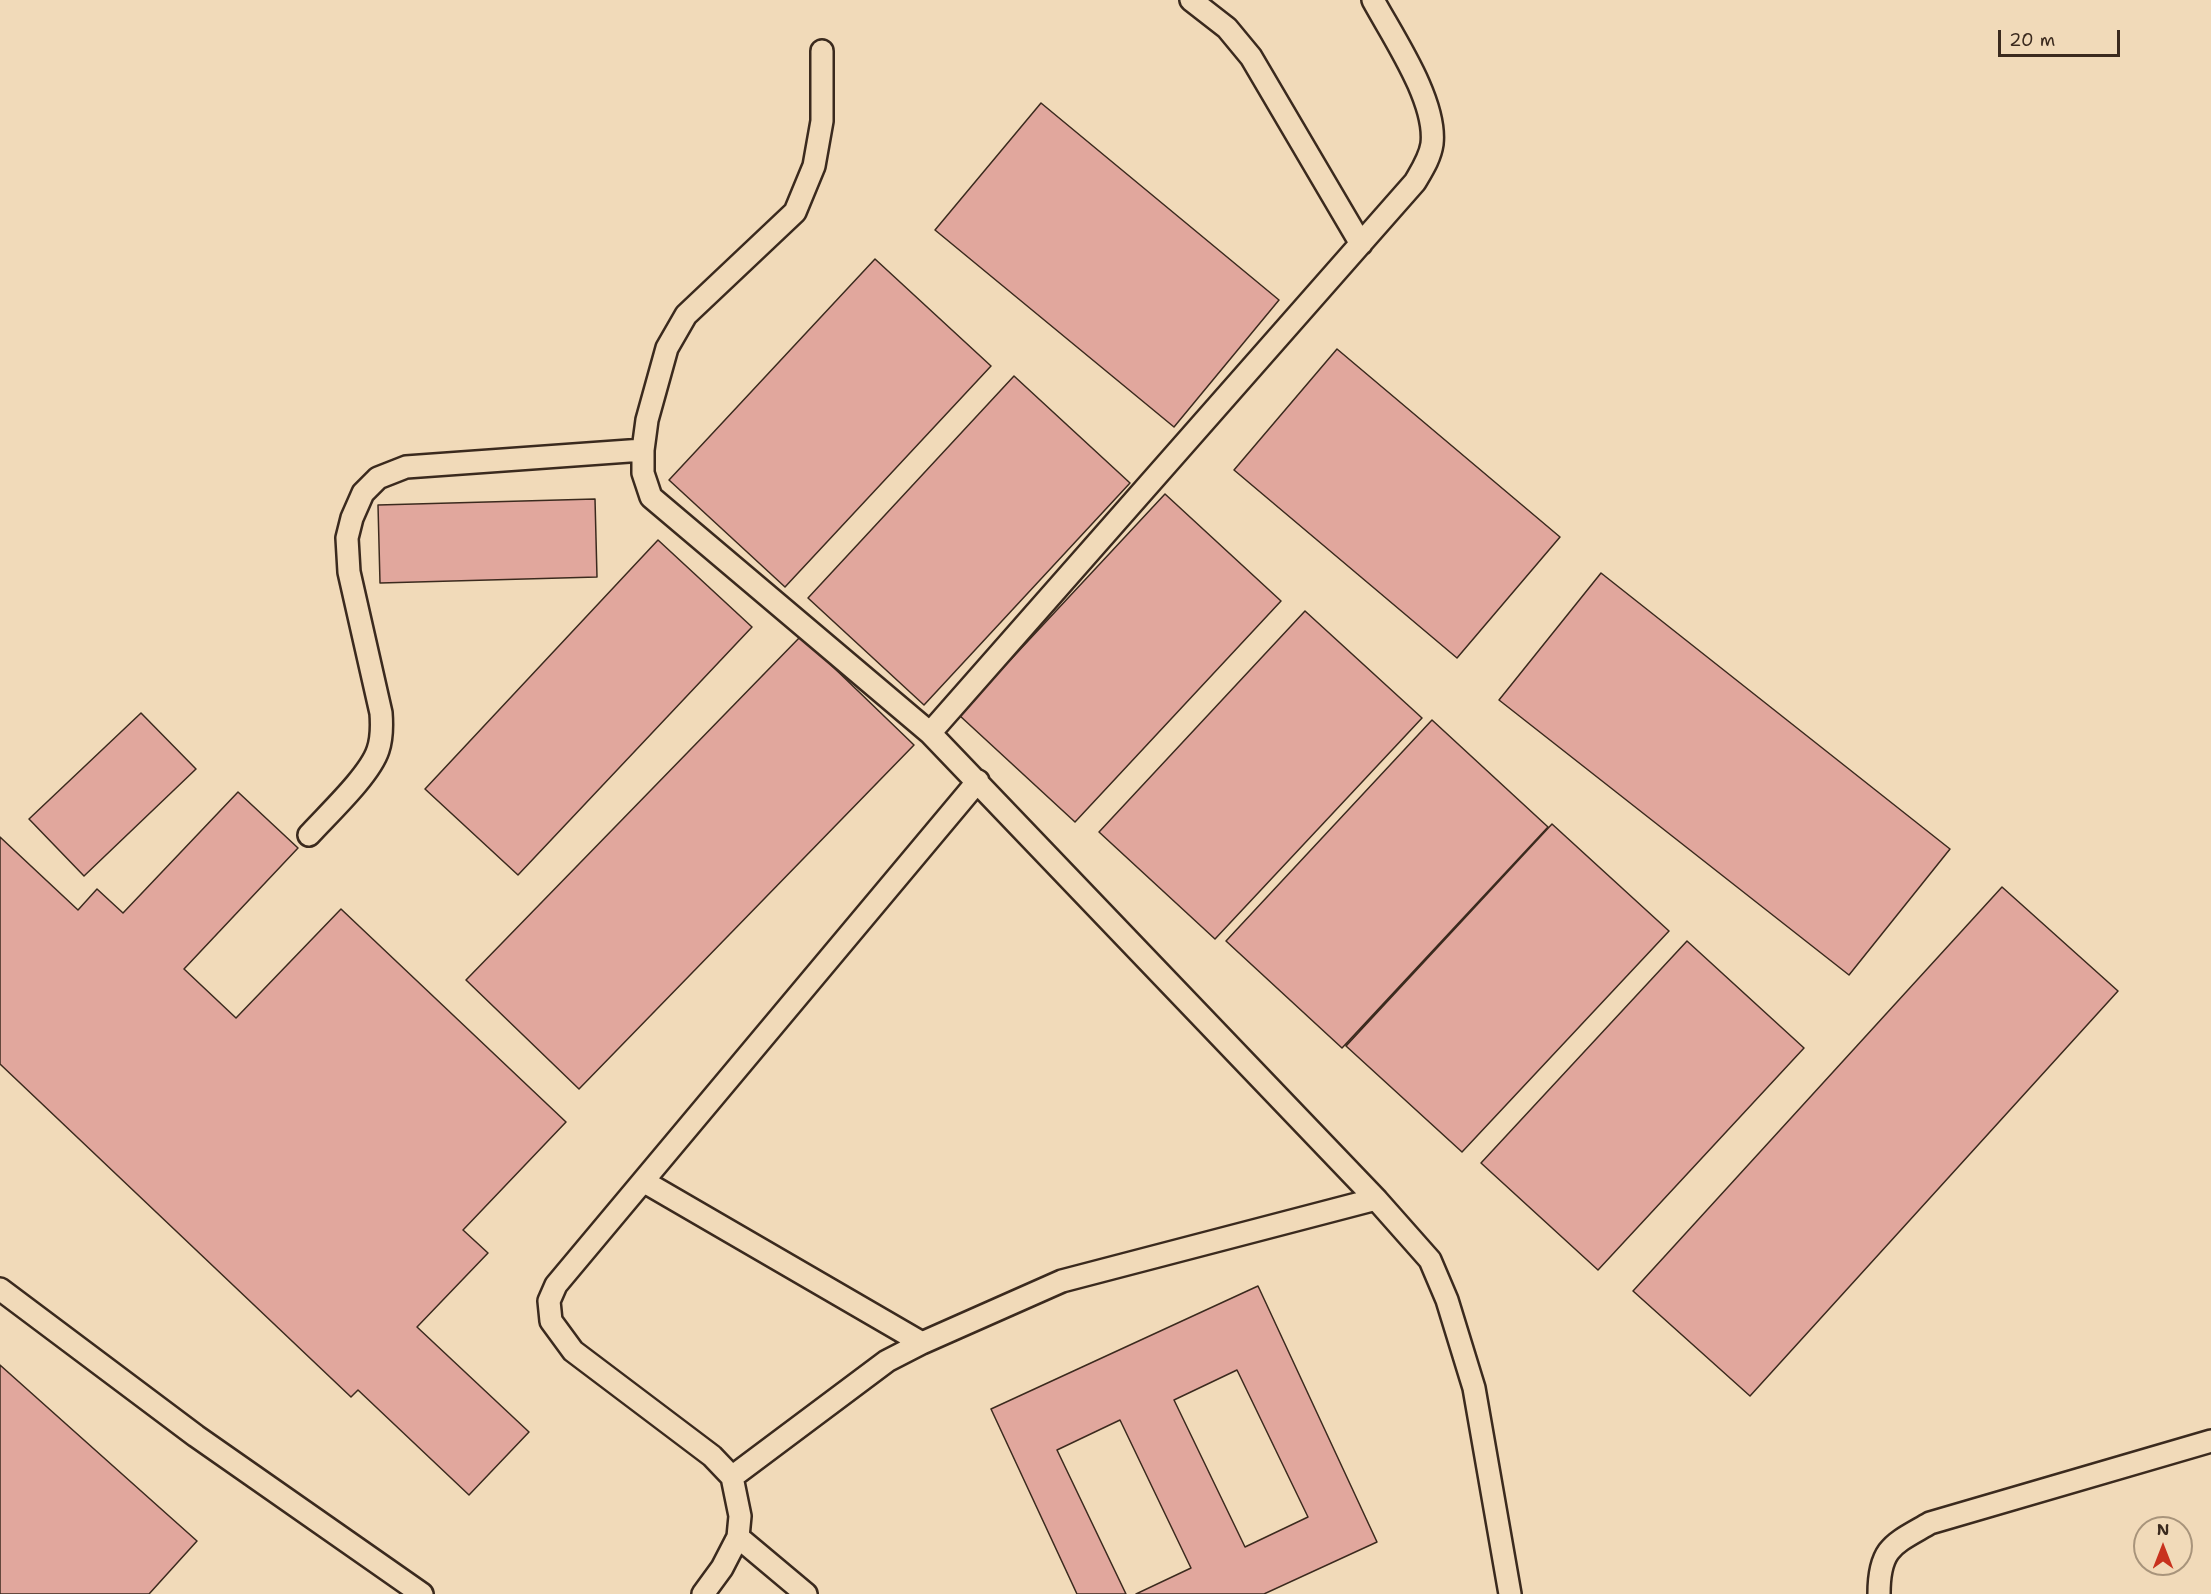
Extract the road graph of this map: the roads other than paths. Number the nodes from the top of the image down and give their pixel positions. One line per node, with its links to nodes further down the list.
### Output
1 (1191, 0): 4 (lane)
2 (1373, 0): 4 (lane)
3 (822, 51): 5 (lane)
4 (1361, 244): 6 (lane)
5 (643, 450): 6 (lane); 8 (lane)
6 (930, 733): 7 (lane)
7 (978, 782): 9 (lane); 10 (lane)
8 (309, 835)
9 (643, 1181): 12 (lane); 14 (lane)
10 (1376, 1199): 12 (lane); 19 (lane)
11 (0, 1289): 16 (lane)
12 (922, 1343): 14 (lane)
13 (2211, 1441): 20 (lane)
14 (732, 1477): 15 (lane)
15 (738, 1538): 17 (lane); 18 (lane)
16 (422, 1594)
17 (703, 1594)
18 (806, 1594)
19 (1510, 1594)
20 (1880, 1594)

